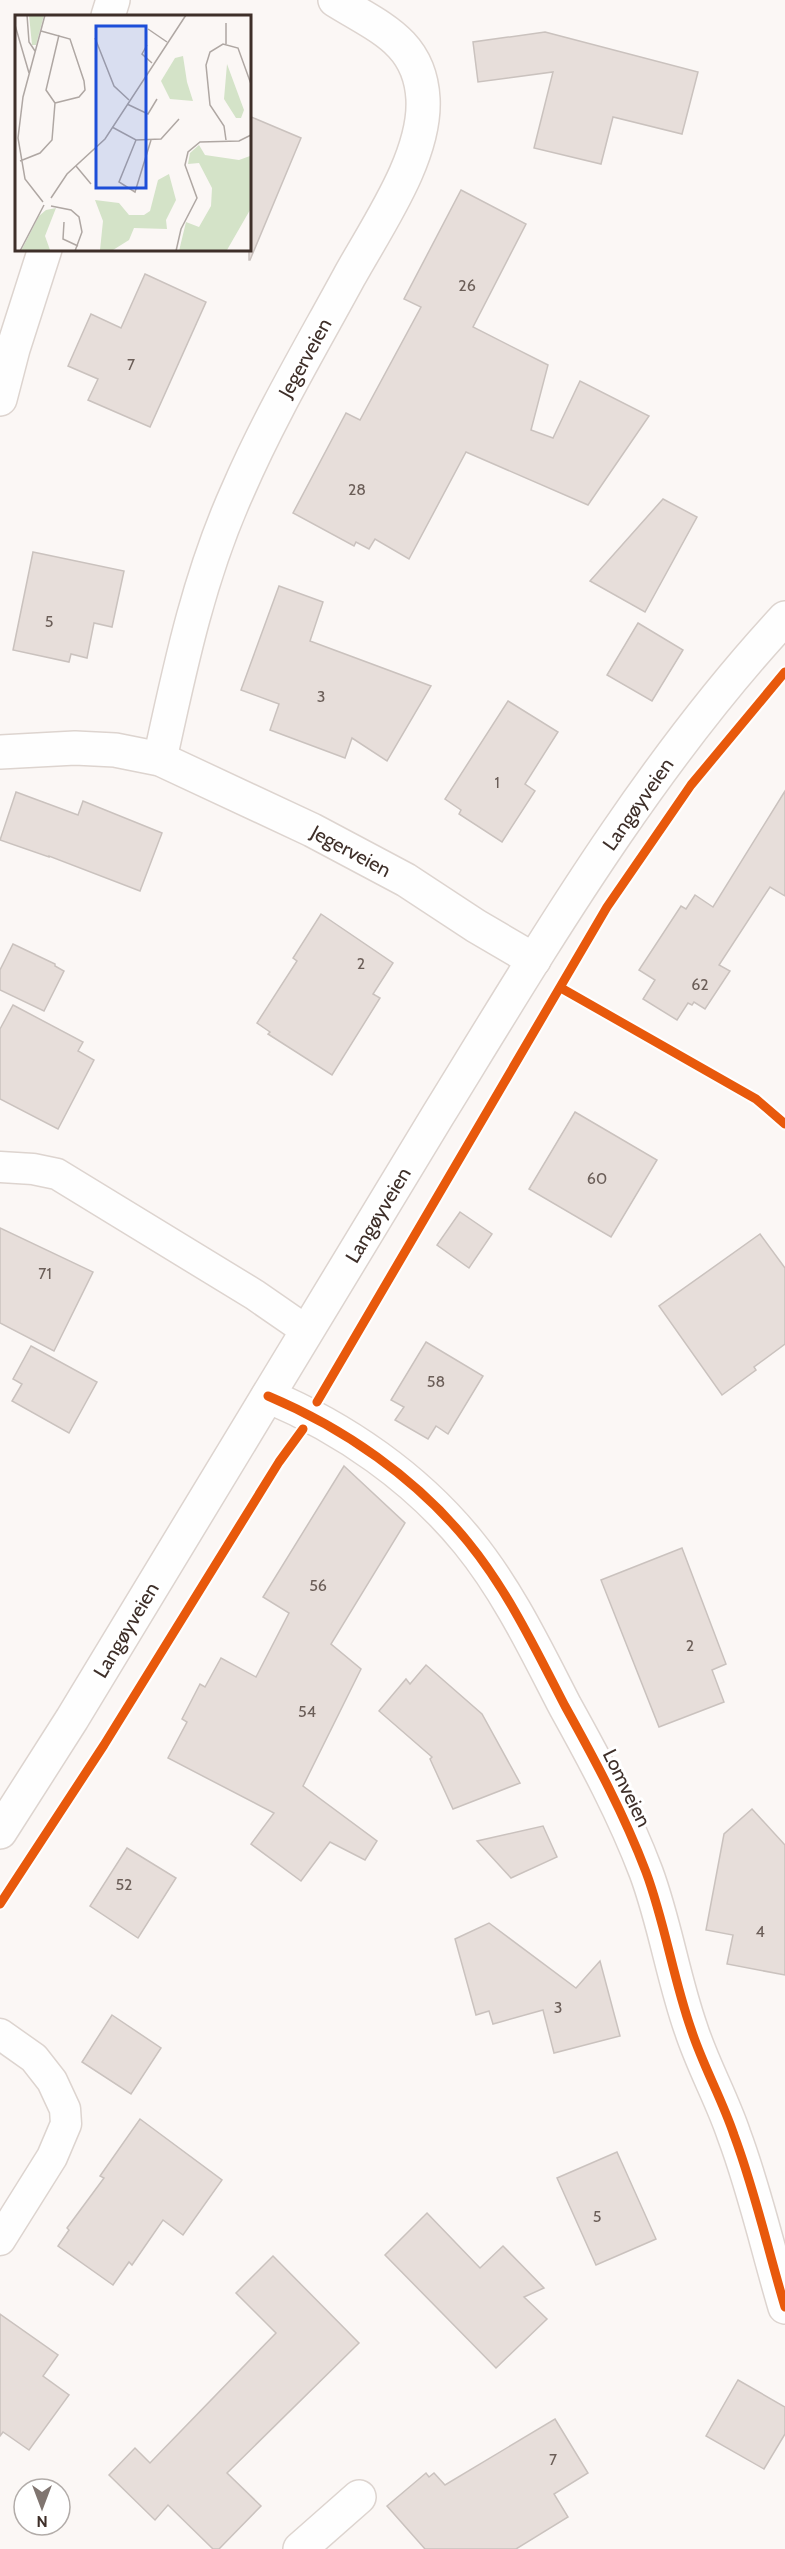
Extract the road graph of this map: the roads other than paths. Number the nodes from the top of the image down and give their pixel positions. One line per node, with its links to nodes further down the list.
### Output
1 (112, 0): 3 (street)
2 (335, 0): 8 (street, Jegerveien)
3 (108, 15)
4 (45, 250): 5 (street)
5 (0, 399)
6 (785, 618): 9 (street, Langøyveien)
7 (0, 752): 8 (street, Jegerveien)
8 (160, 759): 9 (street, Jegerveien)
9 (534, 960): 11 (street, Langøyveien)
10 (0, 1167): 11 (lane)
11 (307, 1331): 12 (street, Langøyveien)
12 (268, 1396): 13 (street, Langøyveien); 16 (street, Lomveien)
13 (0, 1832)
14 (0, 2034): 15 (lane)
15 (0, 2240)
16 (785, 2307)
17 (360, 2497): 18 (street)
18 (300, 2549)

